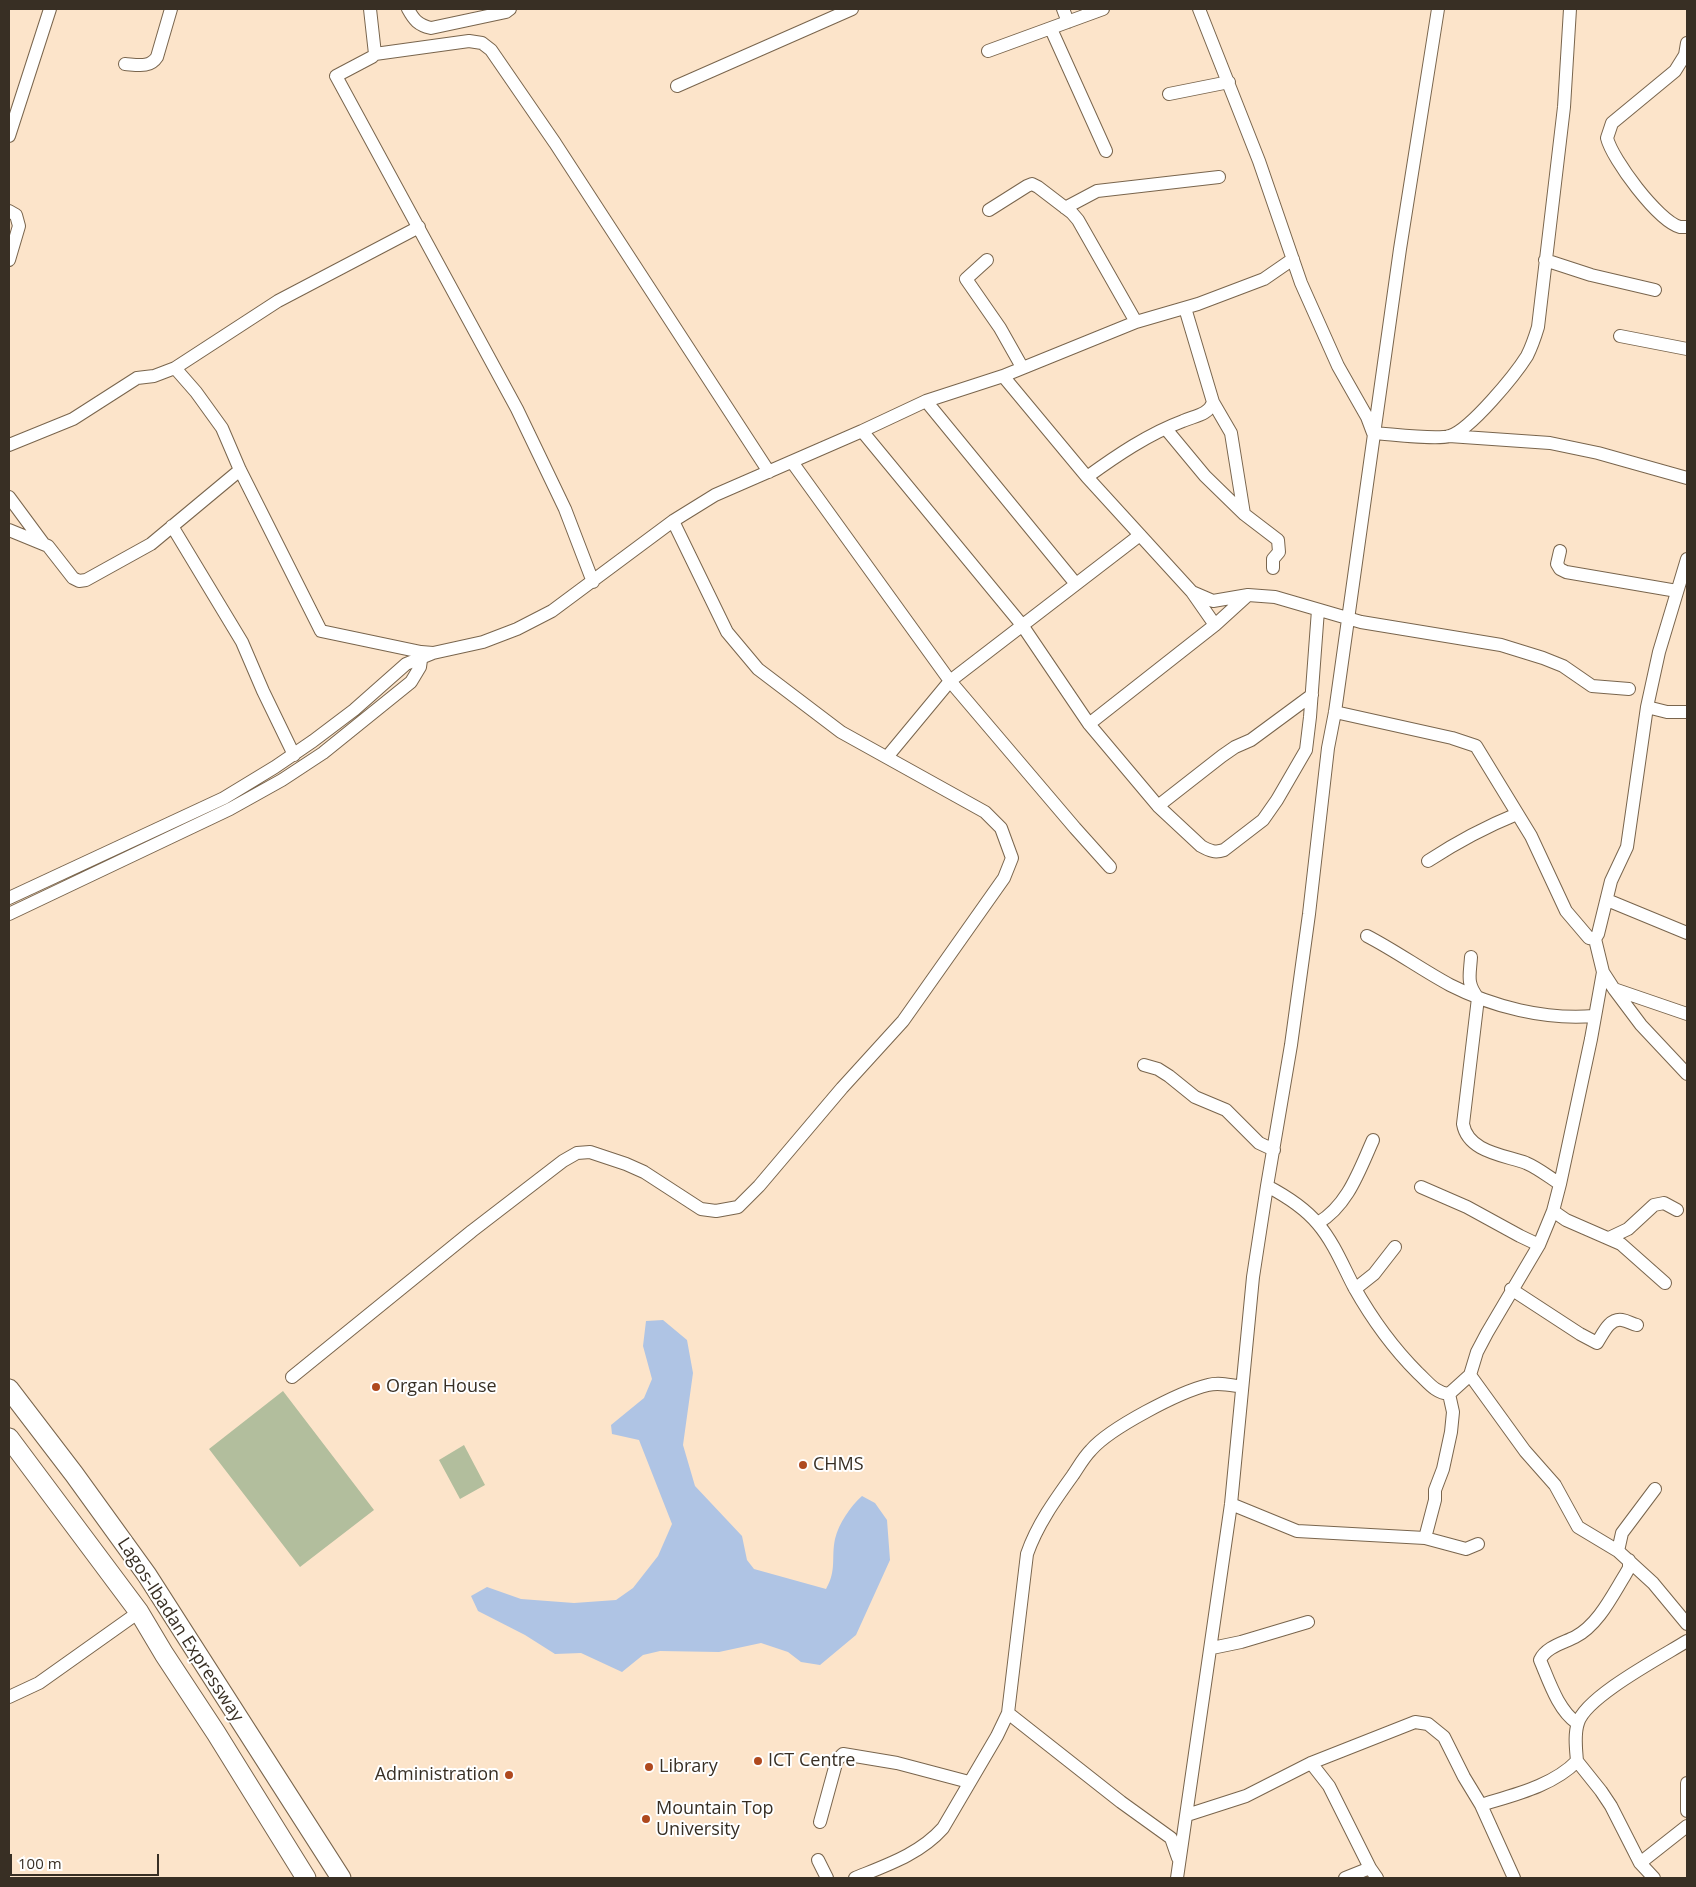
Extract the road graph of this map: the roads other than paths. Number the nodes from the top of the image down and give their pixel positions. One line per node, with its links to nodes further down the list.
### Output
1 (50, 9): 21 (street)
2 (171, 9): 17 (street)
3 (370, 9): 16 (street)
4 (408, 9): 5 (street)
5 (510, 9)
6 (852, 9): 19 (street)
7 (1063, 9): 12 (street)
8 (1103, 9): 12 (street)
9 (1199, 9): 18 (street)
10 (1438, 9): 45 (street)
11 (1570, 9): 32 (street)
12 (1068, 22): 13 (street)
13 (1051, 28): 15 (street); 22 (street)
14 (1687, 43): 28 (street)
15 (988, 51)
16 (375, 54): 27 (street); 50 (street)
17 (125, 64)
18 (1229, 82): 20 (street); 29 (street)
19 (677, 86)
20 (1169, 94)
21 (9, 136)
22 (1106, 151)
23 (1219, 177): 24 (street)
24 (1065, 208): 25 (street); 35 (street)
25 (989, 210)
26 (9, 211): 30 (street)
27 (419, 227): 39 (street); 63 (street)
28 (1687, 227)
29 (1293, 259): 34 (street); 45 (street)
30 (9, 260)
31 (987, 260): 38 (street)
32 (1545, 260): 33 (street); 46 (street)
33 (1655, 290)
34 (1185, 308): 35 (street); 42 (street)
35 (1136, 322): 38 (street)
36 (1620, 336): 37 (street)
37 (1687, 349)
38 (1022, 366): 40 (street)
39 (174, 368): 47 (street); 49 (street)
40 (1003, 376): 41 (street); 51 (street)
41 (926, 401): 44 (street); 64 (street)
42 (1213, 402): 43 (street); 54 (street)
43 (1166, 429): 51 (street); 54 (street)
44 (862, 431): 48 (street); 70 (street)
45 (1373, 433): 46 (street); 69 (street)
46 (1448, 436): 52 (street)
47 (9, 445)
48 (792, 462): 50 (street); 74 (street)
49 (240, 470): 56 (street); 72 (street)
50 (769, 472): 55 (street)
51 (1087, 477): 58 (street)
52 (1687, 478)
53 (9, 497): 59 (street)
54 (1244, 514): 62 (street)
55 (674, 521): 63 (street); 82 (street)
56 (172, 526): 59 (street); 81 (street)
57 (9, 530): 59 (street)
58 (1140, 535): 64 (street); 66 (street)
59 (44, 543)
60 (1560, 551): 65 (street)
61 (1687, 558): 65 (street)
62 (1273, 568)
63 (593, 582): 72 (street)
64 (1076, 584): 70 (street)
65 (1677, 591): 77 (street)
66 (1192, 592): 67 (street); 71 (street)
67 (1248, 595): 68 (street); 71 (street)
68 (1318, 610): 69 (street); 76 (street)
69 (1347, 619): 75 (street); 78 (street)
70 (1022, 625): 74 (street); 80 (street)
71 (1215, 625): 80 (street)
72 (433, 653): 73 (street)
73 (420, 660): 81 (street); 89 (street)
74 (950, 681): 82 (street); 86 (street)
75 (1629, 689)
76 (1312, 695): 83 (street); 83 (street)
77 (1647, 706): 79 (street); 88 (street)
78 (1334, 712): 84 (street); 102 (street)
79 (1687, 712)
80 (1089, 724): 83 (street)
81 (294, 755): 87 (street)
82 (887, 757): 117 (street)
83 (1158, 806)
84 (1517, 814): 85 (street); 92 (street)
85 (1428, 861)
86 (1110, 867)
87 (9, 898)
88 (1607, 900): 90 (street); 92 (street)
89 (9, 914)
90 (1687, 933)
91 (1367, 936): 96 (street)
92 (1595, 939): 94 (street)
93 (1472, 956): 96 (street)
94 (1603, 972): 95 (street); 98 (street)
95 (1614, 989): 97 (street); 100 (street)
96 (1478, 998): 98 (street); 103 (street)
97 (1687, 1014)
98 (1594, 1016): 103 (street)
99 (1144, 1065): 102 (street)
100 (1687, 1074)
101 (1373, 1140): 108 (street)
102 (1274, 1150): 104 (street)
103 (1560, 1184): 107 (street)
104 (1267, 1186): 108 (street); 118 (street)
105 (1421, 1187): 110 (street)
106 (1677, 1210): 109 (street)
107 (1553, 1211): 109 (street); 110 (street)
108 (1318, 1223): 113 (street)
109 (1609, 1238): 112 (street)
110 (1539, 1245): 114 (street)
111 (1395, 1247): 113 (street)
112 (1665, 1283)
113 (1355, 1289): 120 (street)
114 (1511, 1289): 115 (street); 116 (street)
115 (1637, 1325)
116 (1470, 1375): 120 (street); 126 (street)
117 (292, 1377)
118 (1242, 1387): 123 (street); 134 (street)
119 (9, 1389): 151 (highway, Lagos-Ibadan Expressway)
120 (1449, 1394): 124 (street)
121 (9, 1438): 128 (highway, Lagos-Ibadan Expressway)
122 (1655, 1489): 126 (street)
123 (1231, 1504): 124 (street); 132 (street)
124 (1425, 1538): 125 (street)
125 (1478, 1544)
126 (1618, 1551): 127 (street)
127 (1629, 1560): 130 (street); 135 (street)
128 (140, 1612): 133 (street); 150 (highway, Lagos-Ibadan Expressway)
129 (1308, 1622): 132 (street)
130 (1687, 1624)
131 (1687, 1641): 135 (street)
132 (1212, 1648): 142 (street)
133 (9, 1697)
134 (1008, 1713): 138 (street); 147 (street)
135 (1578, 1723): 137 (street)
136 (1311, 1762): 140 (street); 142 (street); 148 (street)
137 (1573, 1764): 140 (street); 146 (street)
138 (969, 1782): 143 (street); 153 (street)
139 (1687, 1783): 141 (street)
140 (1481, 1805): 149 (street)
141 (1687, 1811)
142 (1187, 1815): 147 (street)
143 (820, 1822)
144 (1687, 1826): 146 (street)
145 (818, 1860): 152 (street)
146 (1640, 1863): 155 (street)
147 (1178, 1873)
148 (1374, 1873): 154 (street)
149 (1510, 1877)
150 (306, 1878)
151 (341, 1878)
152 (827, 1878)
153 (855, 1878)
154 (1345, 1878)
155 (1654, 1878)

